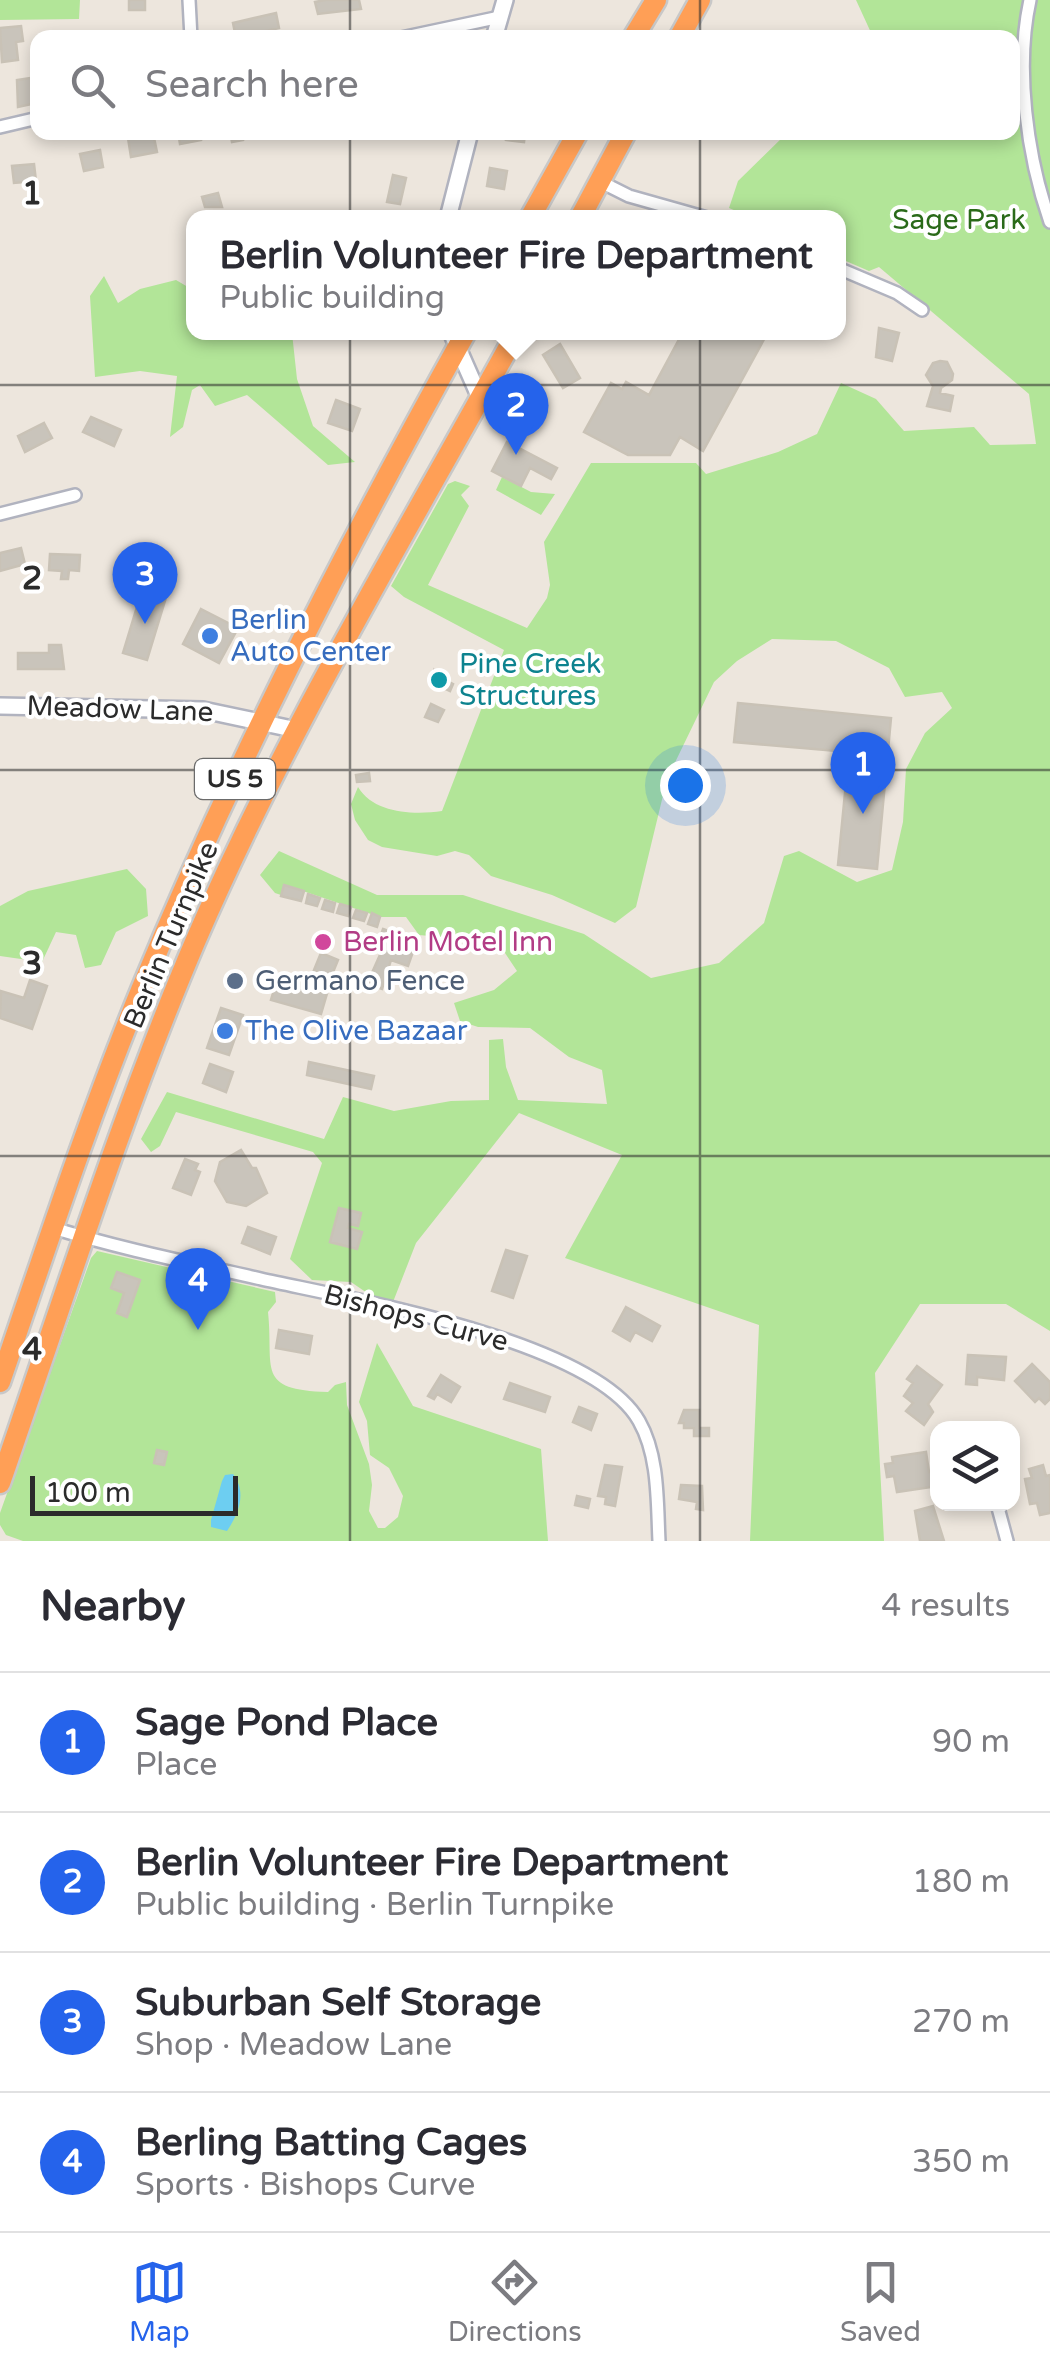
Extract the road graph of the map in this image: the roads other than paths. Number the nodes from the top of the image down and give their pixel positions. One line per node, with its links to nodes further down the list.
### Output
1 (190, 0): 7 (street)
2 (505, 0): 6 (street)
3 (656, 0): 10 (highway)
4 (700, 0): 11 (highway)
5 (1030, 0): 22 (street)
6 (500, 17): 8 (street); 9 (street)
7 (191, 30)
8 (439, 30)
9 (496, 30)
10 (639, 30)
11 (683, 30)
12 (30, 120): 13 (street)
13 (0, 127)
14 (468, 140): 18 (street)
15 (574, 140): 19 (highway)
16 (622, 140): 17 (highway)
17 (599, 181): 20 (highway); 21 (street)
18 (450, 210)
19 (534, 210)
20 (584, 210)
21 (679, 210)
22 (1050, 222)
23 (846, 271): 24 (street)
24 (922, 310)
25 (457, 340): 32 (highway, Berlin Turnpike / US 5)
26 (459, 340): 28 (street)
27 (512, 340): 28 (highway, Berlin Turnpike / US 5)
28 (480, 398): 33 (highway, Berlin Turnpike / US 5)
29 (75, 495): 30 (street)
30 (0, 514)
31 (0, 706): 32 (street, Meadow Lane)
32 (263, 721): 33 (street, Meadow Lane); 34 (highway, Berlin Turnpike / US 5)
33 (297, 730): 35 (highway, Berlin Turnpike / US 5)
34 (54, 1228): 35 (street, Bishops Curve); 36 (highway, Berlin Turnpike / US 5)
35 (86, 1238): 37 (highway, Berlin Turnpike / US 5); 39 (street, Bishops Curve)
36 (0, 1382)
37 (0, 1483)
38 (999, 1511): 40 (street)
39 (659, 1541)
40 (1007, 1541)

